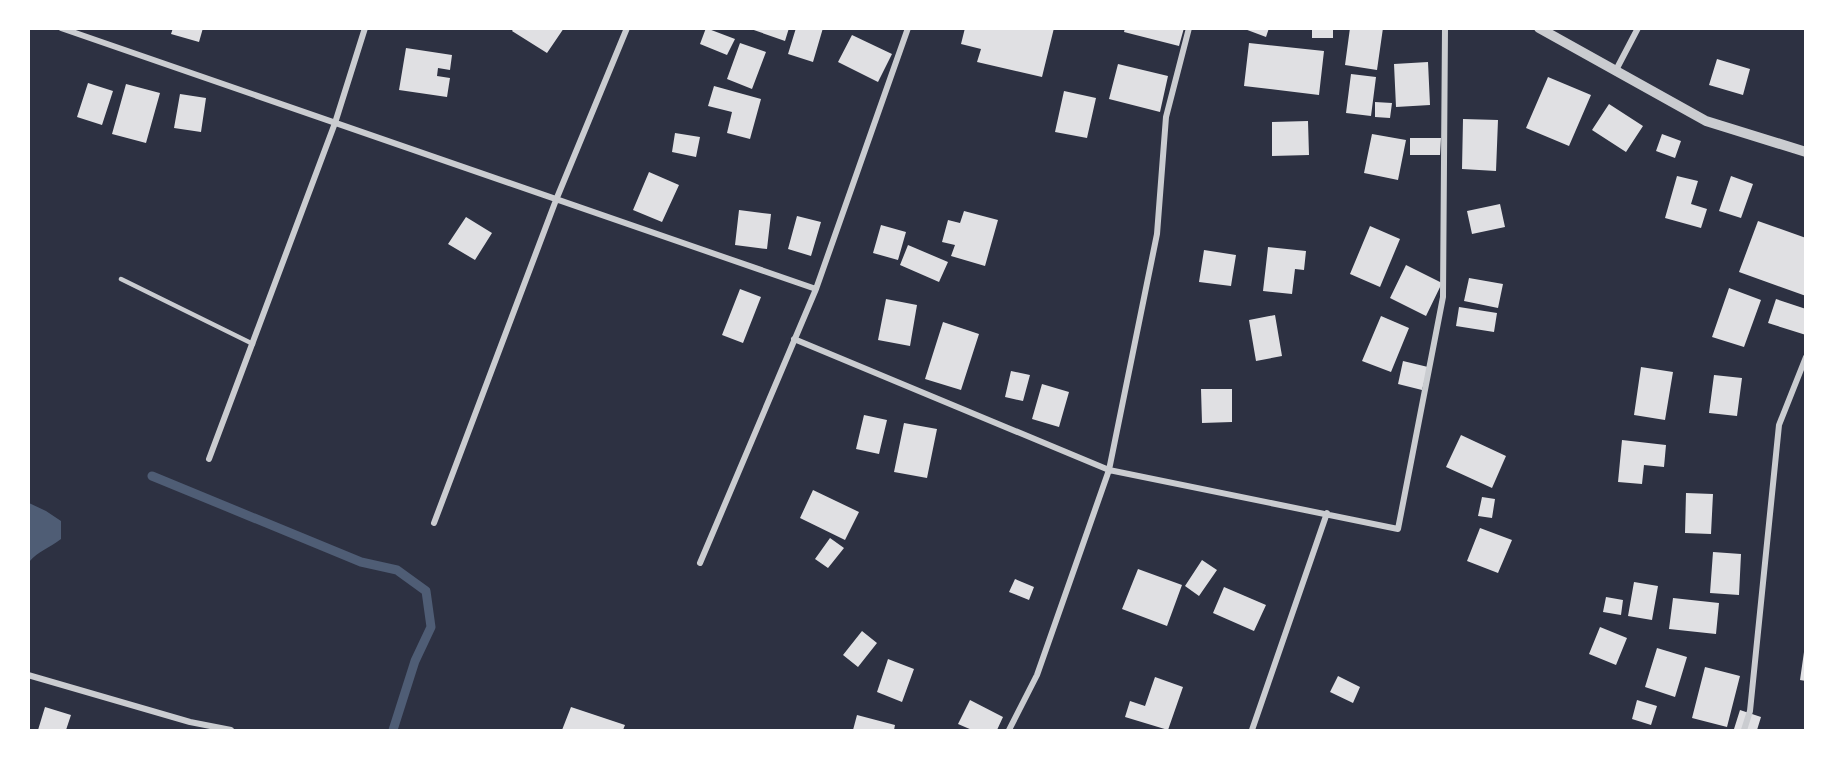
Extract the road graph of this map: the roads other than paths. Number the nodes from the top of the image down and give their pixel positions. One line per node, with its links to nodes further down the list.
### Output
1 (61, 28): 10 (street)
2 (365, 28): 10 (street)
3 (627, 28): 12 (street)
4 (908, 28): 14 (street)
5 (1190, 28): 19 (street)
6 (1444, 28): 20 (street)
7 (1539, 28): 9 (street)
8 (1638, 28): 9 (street)
9 (1615, 72): 11 (street)
10 (335, 123): 12 (street); 16 (street)
11 (1806, 152)
12 (556, 200): 14 (street); 21 (street)
13 (121, 279): 16 (lane)
14 (816, 289): 15 (street)
15 (794, 339): 19 (street); 22 (street)
16 (253, 344): 18 (street)
17 (1806, 357): 27 (street)
18 (209, 459)
19 (1109, 470): 20 (street); 25 (street)
20 (1327, 513): 26 (street)
21 (434, 523)
22 (699, 563)
23 (28, 675): 24 (street)
24 (231, 730)
25 (1010, 730)
26 (1252, 730)
27 (1744, 730)

